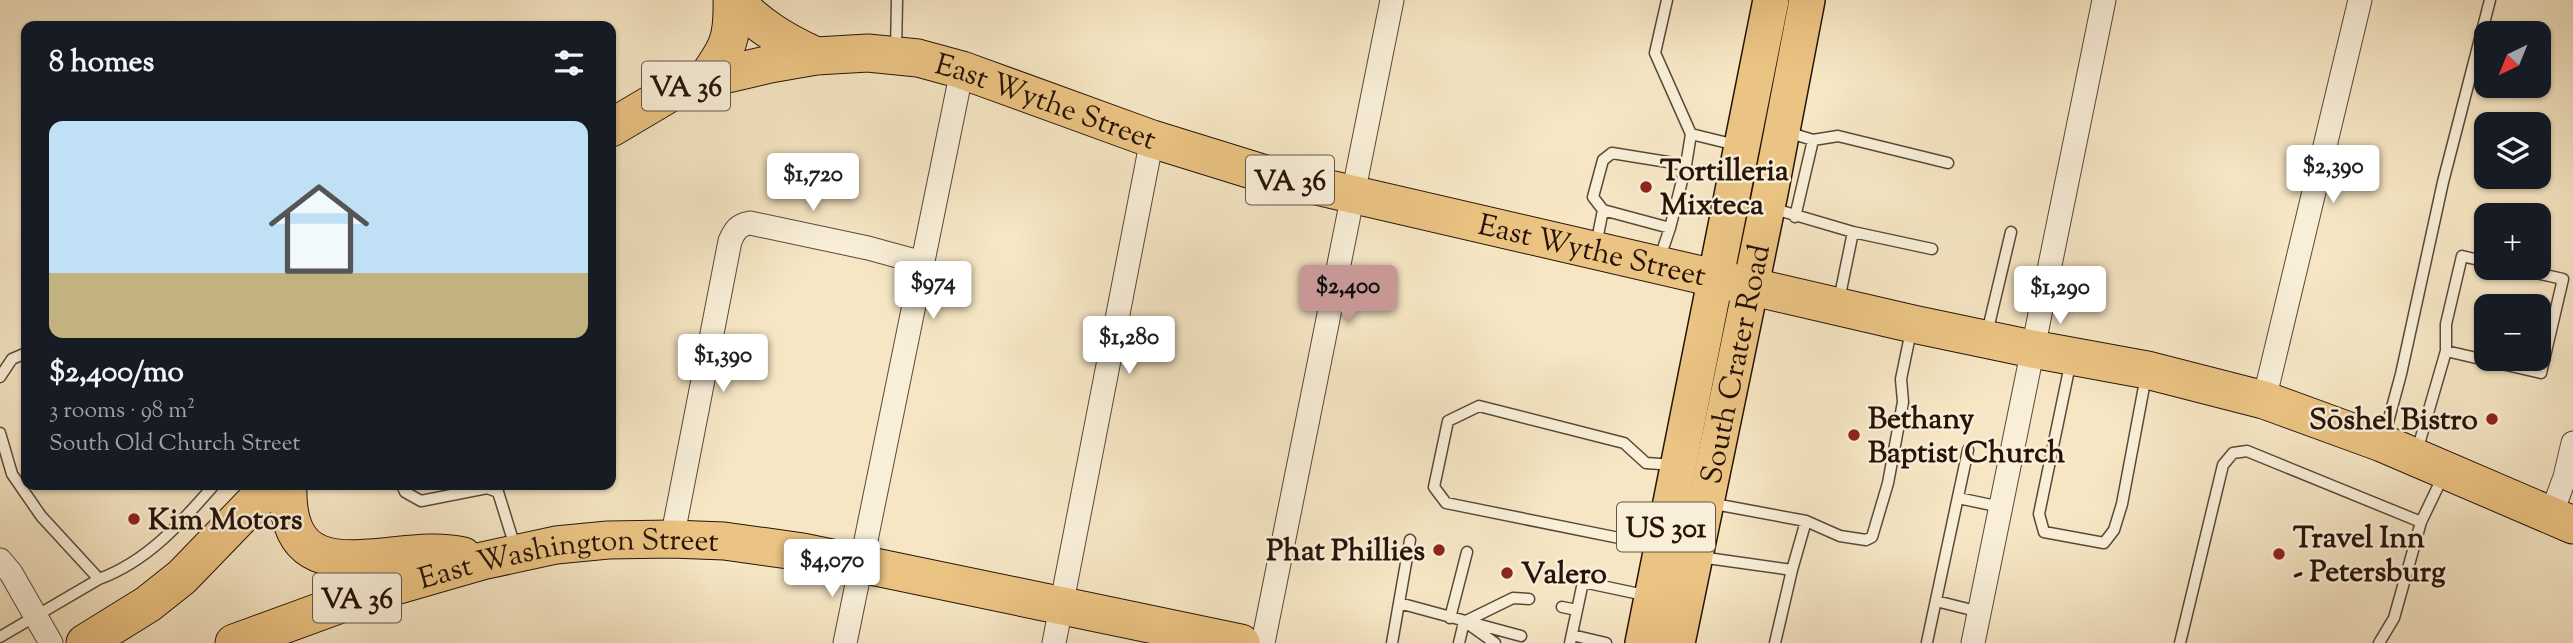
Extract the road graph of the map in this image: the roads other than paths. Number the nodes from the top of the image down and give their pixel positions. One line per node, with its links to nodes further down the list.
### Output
1 (733, 0): 11 (highway); 13 (highway)
2 (897, 0): 10 (lane)
3 (1392, 0): 21 (street)
4 (1667, 0): 15 (lane)
5 (1771, 0): 18 (main road, South Crater Road / US 301)
6 (1807, 0): 16 (main road, South Crater Road / US 301)
7 (2104, 0): 38 (street)
8 (2360, 0): 44 (street)
9 (2490, 0): 48 (lane)
10 (895, 55): 11 (highway, East Wythe Street / VA 36); 12 (highway, East Wythe Street / VA 36)
11 (816, 56): 13 (highway, East Wythe Street / VA 36)
12 (962, 70): 17 (highway, East Wythe Street / VA 36); 30 (street)
13 (706, 79): 14 (highway, East Wythe Street / VA 36)
14 (616, 125)
15 (1691, 134): 18 (lane); 20 (lane)
16 (1797, 135): 19 (lane); 23 (main road, South Crater Road / US 301)
17 (1152, 139): 21 (highway, East Wythe Street / VA 36); 78 (street)
18 (1742, 146): 33 (main road, South Crater Road / US 301)
19 (1948, 163)
20 (1686, 165): 22 (lane); 24 (lane)
21 (1353, 196): 28 (highway, East Wythe Street / VA 36); 95 (street)
22 (1602, 210): 24 (lane); 28 (lane)
23 (1781, 212): 25 (lane); 34 (main road, South Crater Road / US 301)
24 (1670, 228): 31 (lane)
25 (1853, 232): 27 (lane); 35 (lane)
26 (2011, 232): 37 (lane)
27 (1932, 249)
28 (1595, 252): 31 (highway, East Wythe Street / VA 36)
29 (2474, 259): 39 (lane)
30 (923, 263): 64 (street); 70 (street)
31 (1657, 266): 33 (highway, East Wythe Street / VA 36)
32 (2551, 276): 39 (lane)
33 (1714, 279): 34 (highway, East Wythe Street / VA 36); 49 (main road, South Crater Road / US 301)
34 (1750, 286): 35 (highway, East Wythe Street); 59 (main road, South Crater Road / US 301)
35 (1837, 306): 36 (highway, East Wythe Street)
36 (1913, 324): 37 (highway, East Wythe Street); 62 (lane)
37 (1986, 339): 38 (highway, East Wythe Street)
38 (2032, 349): 41 (highway, East Wythe Street); 60 (street)
39 (2446, 351): 48 (lane)
40 (21, 355): 43 (lane)
41 (2072, 357): 42 (highway, East Wythe Street); 42 (lane)
42 (2147, 370): 44 (highway, East Wythe Street)
43 (0, 377)
44 (2264, 400): 48 (highway, East Wythe Street)
45 (0, 433): 50 (lane)
46 (2573, 443): 61 (street)
47 (1968, 450): 58 (lane)
48 (2414, 456): 61 (highway, East Wythe Street); 63 (lane)
49 (1678, 465): 66 (main road, South Crater Road / US 301); 66 (lane)
50 (21, 487)
51 (23, 490): 73 (lane)
52 (210, 490): 73 (lane)
53 (268, 490): 90 (highway)
54 (270, 490): 69 (highway)
55 (404, 490): 56 (lane)
56 (476, 490)
57 (492, 490): 68 (lane)
58 (1958, 498): 60 (lane); 76 (lane)
59 (1707, 503): 62 (lane); 66 (main road, South Crater Road / US 301)
60 (2001, 507): 81 (street)
61 (2562, 520)
62 (1806, 521): 72 (lane)
63 (2421, 522): 104 (lane); 105 (lane)
64 (672, 539): 68 (highway, East Washington Street / VA 36); 70 (highway, East Washington Street / VA 36)
65 (1410, 540): 77 (lane)
66 (1678, 549): 72 (lane); 74 (main road, South Crater Road / US 301); 101 (main road, South Crater Road / US 301)
67 (1467, 552): 83 (lane)
68 (517, 553): 69 (highway, East Washington Street / VA 36)
69 (482, 561): 91 (highway, East Washington Street / VA 36)
70 (862, 563): 78 (highway, East Washington Street / VA 36); 92 (street)
71 (3, 568): 82 (street)
72 (1792, 570): 102 (lane)
73 (99, 579): 82 (lane)
74 (1652, 596): 80 (lane); 100 (main road, South Crater Road / US 301)
75 (1529, 599): 84 (lane)
76 (1936, 601): 81 (lane); 88 (lane)
77 (1399, 603): 83 (lane); 96 (lane)
78 (1062, 606): 93 (street); 94 (highway, East Washington Street / VA 36)
79 (1562, 607): 80 (lane)
80 (1577, 610): 87 (lane)
81 (1980, 612): 103 (street)
82 (37, 618): 86 (lane); 89 (street)
83 (1450, 618): 84 (lane)
84 (1464, 621): 85 (lane); 97 (lane); 98 (lane)
85 (1521, 636)
86 (0, 637)
87 (1571, 639): 99 (lane)
88 (1927, 642)
89 (51, 643)
90 (85, 643)
91 (234, 643)
92 (845, 643)
93 (1054, 643)
94 (1241, 643)
95 (1263, 643)
96 (1392, 643)
97 (1459, 643)
98 (1494, 643)
99 (1606, 643)
100 (1643, 643)
101 (1677, 643)
102 (1775, 643)
103 (1973, 643)
104 (2180, 643)
105 (2379, 643)

